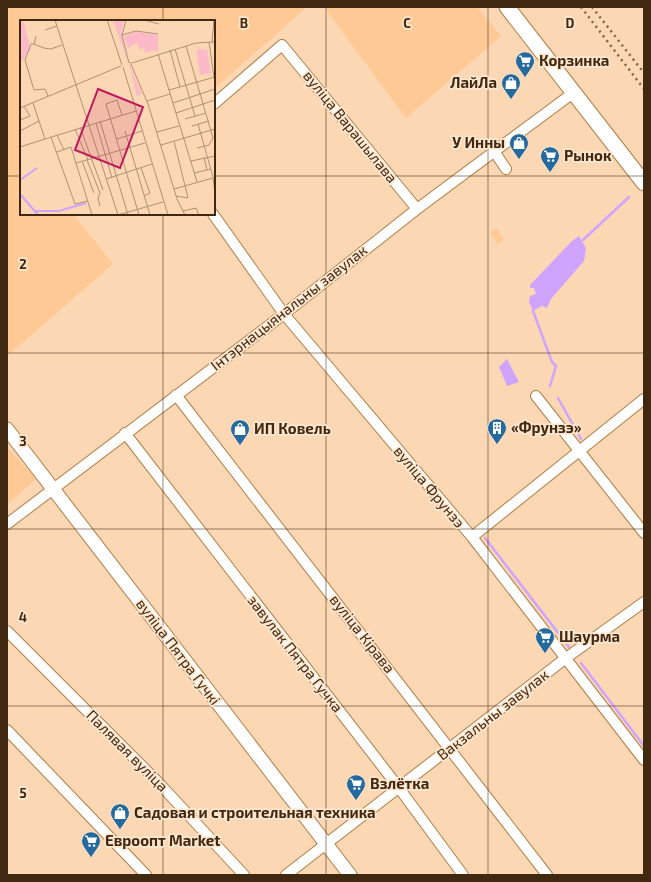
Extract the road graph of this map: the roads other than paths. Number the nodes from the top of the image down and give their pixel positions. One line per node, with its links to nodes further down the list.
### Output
1 (507, 7): 2 (main road)
2 (573, 93): 4 (street, Інтэрнацыянальны завулак); 6 (main road)
3 (215, 103): 7 (street, вуліца Варашылава)
4 (494, 151): 5 (street); 7 (street, Інтэрнацыянальны завулак)
5 (506, 169)
6 (644, 183)
7 (417, 209): 9 (street, Інтэрнацыянальны завулак)
8 (214, 215): 9 (street, вуліца Фрунзэ)
9 (284, 314): 10 (street, Інтэрнацыянальны завулак); 19 (street, вуліца Фрунзэ)
10 (176, 395): 14 (street, Інтэрнацыянальны завулак); 24 (street, вуліца Кірава)
11 (536, 396): 15 (street)
12 (644, 399): 15 (street)
13 (7, 429): 16 (street, вуліца Пятра Гучкі)
14 (125, 434): 16 (street, Інтэрнацыянальны завулак); 26 (street, завулак Пятра Гучка)
15 (580, 450): 18 (street); 19 (street)
16 (53, 488): 17 (street, Інтэрнацыянальны завулак); 27 (street, вуліца Пятра Гучкі)
17 (7, 524)
18 (644, 533)
19 (472, 537): 22 (street, вуліца Фрунзэ)
20 (644, 602): 22 (street, Вакзальны завулак)
21 (7, 631): 29 (street, Палявая вуліца)
22 (566, 658): 24 (street, Вакзальны завулак); 25 (street, вуліца Фрунзэ)
23 (7, 730): 28 (street)
24 (450, 748): 26 (street, Вакзальны завулак); 33 (street, вуліца Кірава)
25 (644, 760)
26 (399, 788): 27 (street, Вакзальны завулак); 32 (street, завулак Пятра Гучка)
27 (326, 845): 30 (street, Вакзальны завулак); 31 (street, вуліца Пятра Гучкі)
28 (146, 875)
29 (244, 875)
30 (286, 875)
31 (350, 875)
32 (463, 875)
33 (547, 875)

